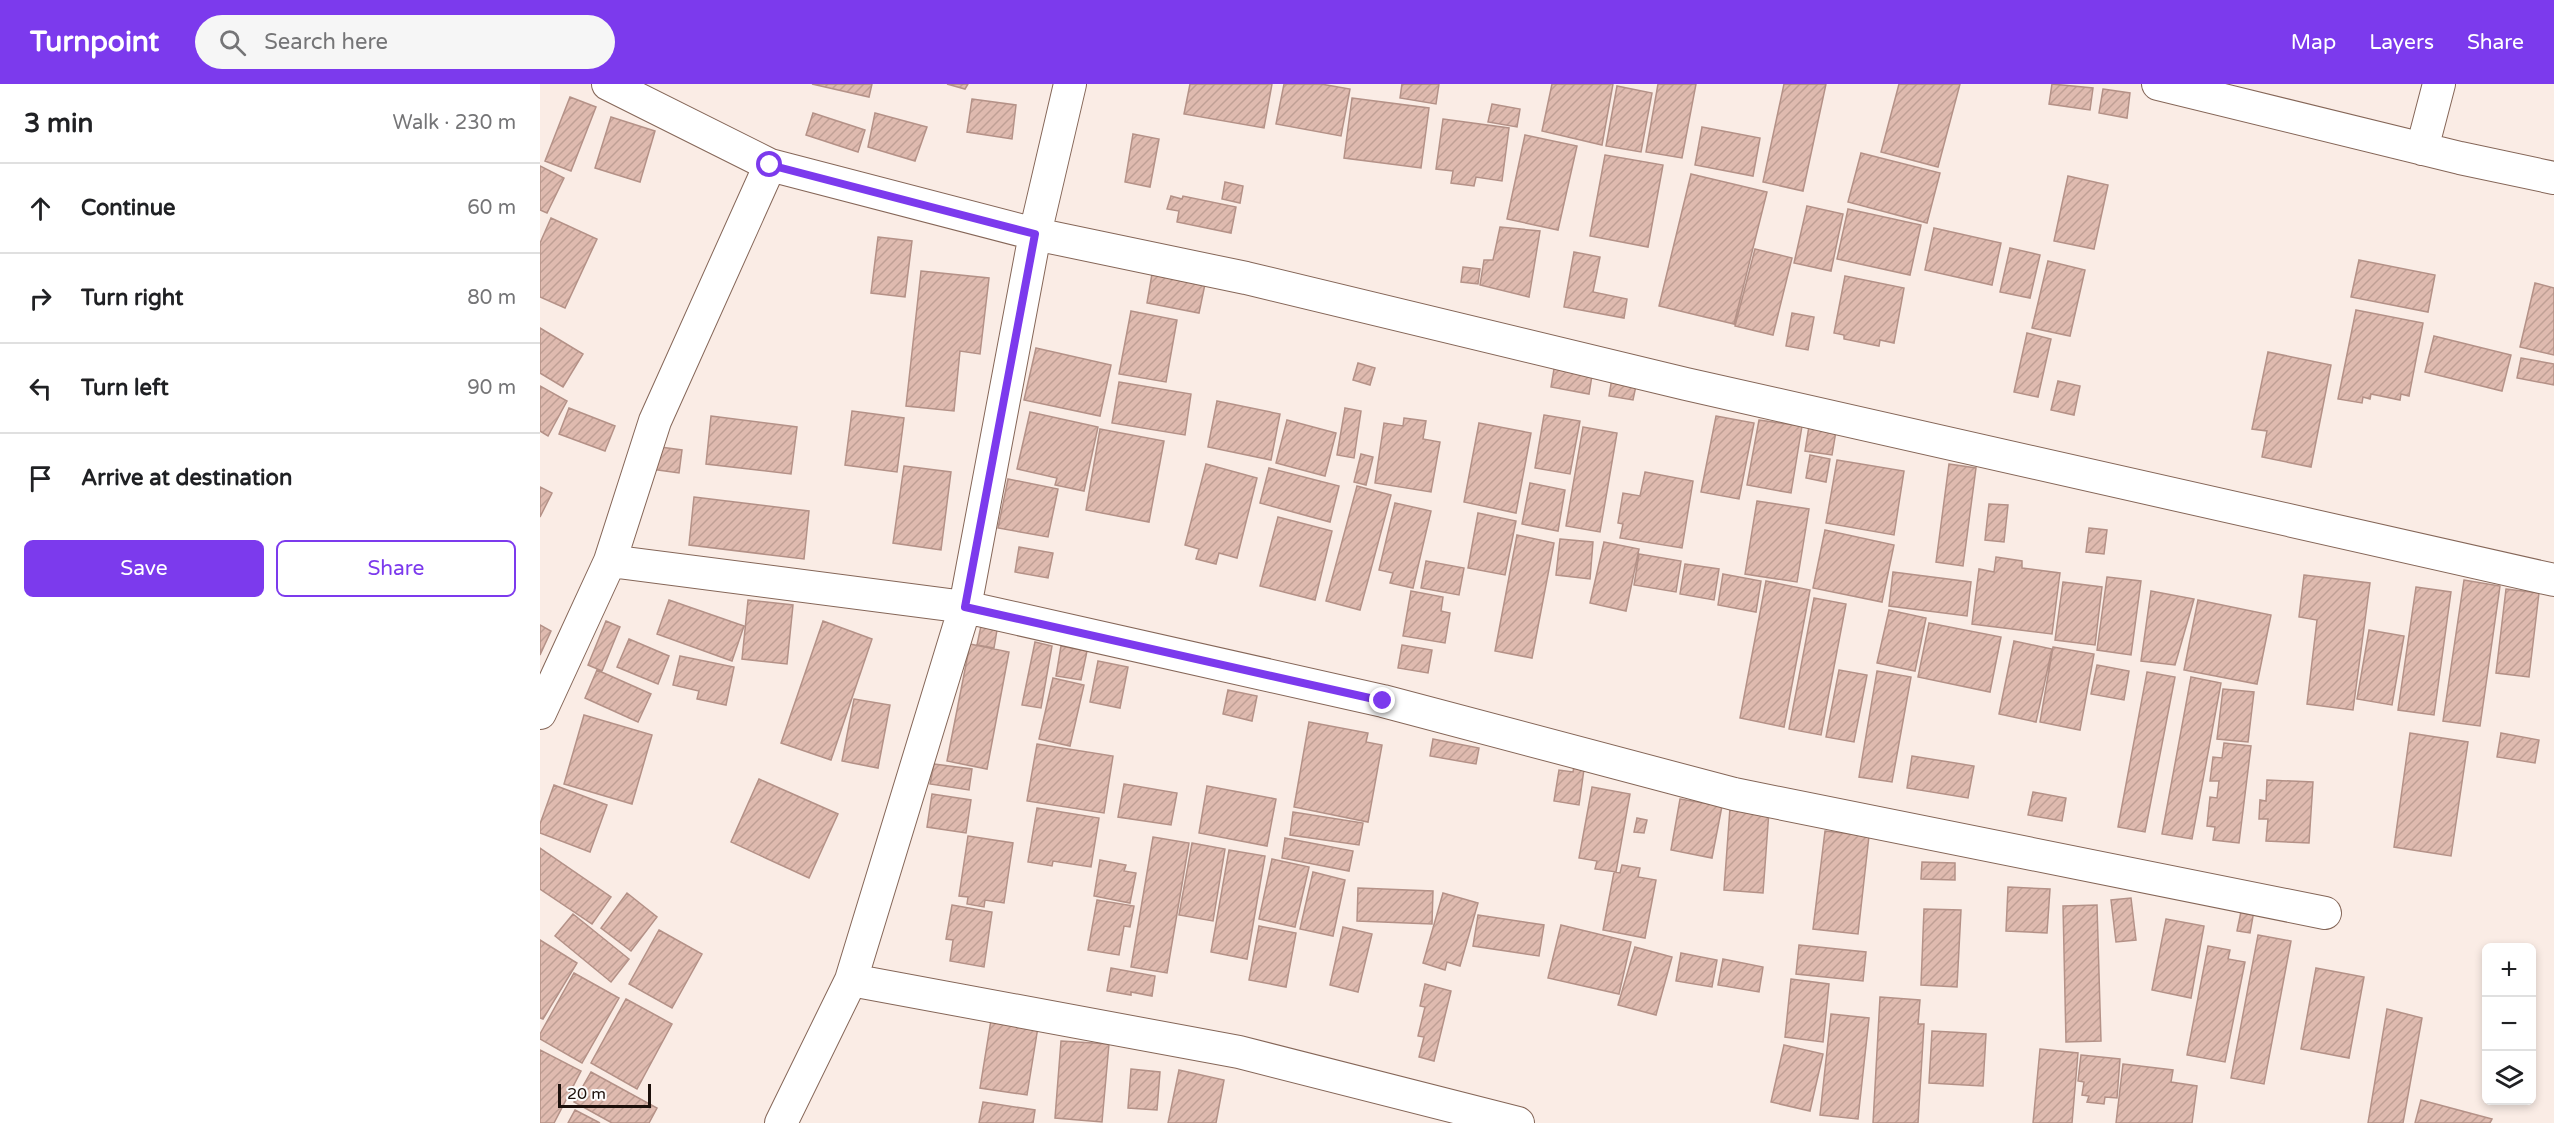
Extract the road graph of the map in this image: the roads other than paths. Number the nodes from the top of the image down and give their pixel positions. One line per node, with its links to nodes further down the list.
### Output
1 (608, 84): 6 (street)
2 (1070, 84): 8 (street)
3 (2158, 84): 5 (street)
4 (2439, 84): 5 (street)
5 (2422, 149): 7 (street)
6 (770, 165): 8 (street); 9 (street)
7 (2554, 178)
8 (1035, 234): 10 (street); 11 (street)
9 (610, 561): 11 (street); 12 (street)
10 (2554, 580)
11 (965, 607): 13 (street); 14 (street)
12 (540, 713)
13 (2325, 913)
14 (851, 980): 15 (street); 16 (street)
15 (781, 1123)
16 (1518, 1123)

